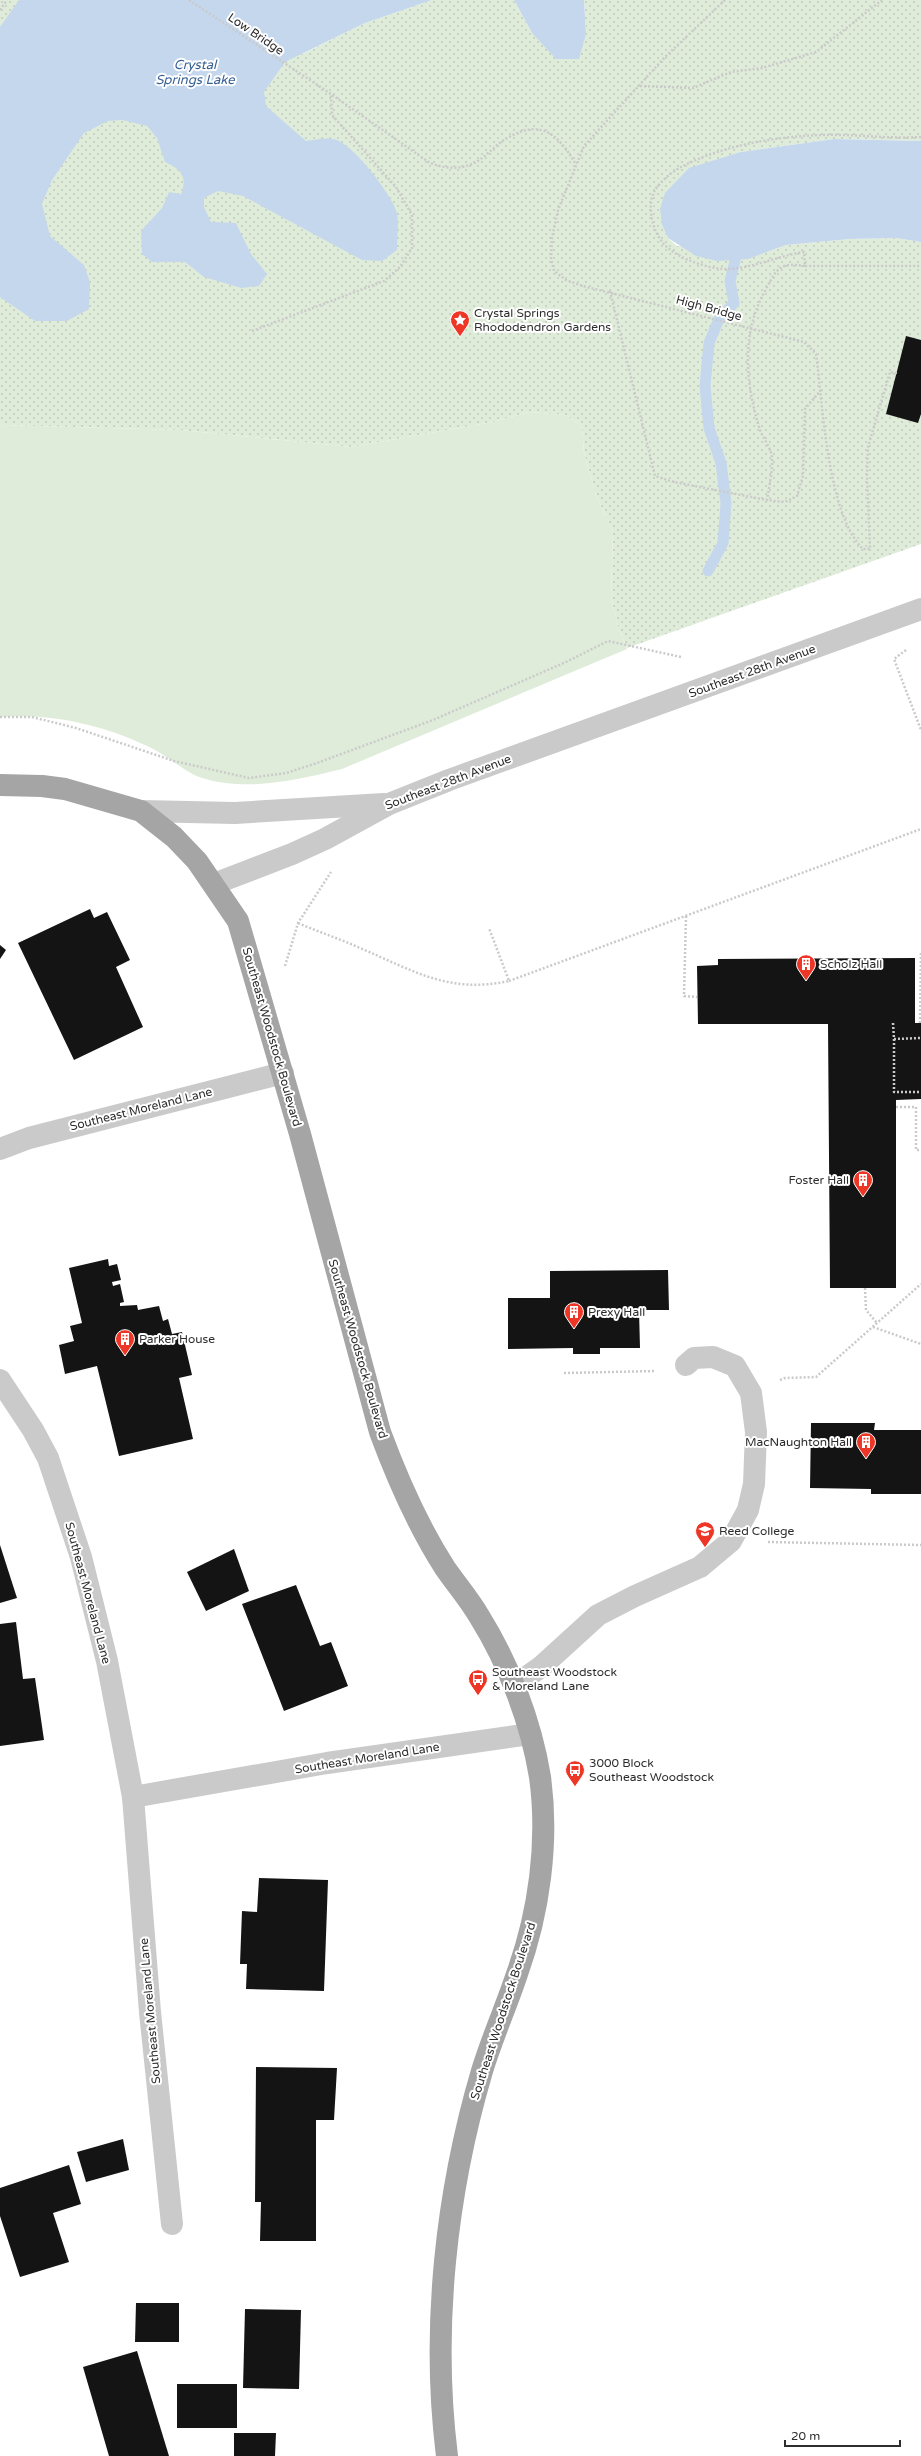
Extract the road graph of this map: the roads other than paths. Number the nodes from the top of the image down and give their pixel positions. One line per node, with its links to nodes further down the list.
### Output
1 (921, 609): 3 (street, Southeast 28th Avenue)
2 (0, 785): 4 (main road)
3 (389, 804): 4 (street); 5 (street, Southeast 28th Avenue)
4 (141, 811): 5 (main road)
5 (214, 884): 6 (main road, Southeast Woodstock Boulevard)
6 (283, 1073): 7 (street, Southeast Moreland Lane); 10 (main road, Southeast Woodstock Boulevard)
7 (0, 1149)
8 (686, 1365): 10 (street)
9 (0, 1380): 12 (street, Southeast Moreland Lane)
10 (514, 1686): 11 (main road, Southeast Woodstock Boulevard)
11 (530, 1734): 12 (street, Southeast Moreland Lane); 14 (main road, Southeast Woodstock Boulevard)
12 (133, 1797): 13 (street, Southeast Moreland Lane)
13 (172, 2224)
14 (447, 2456)

